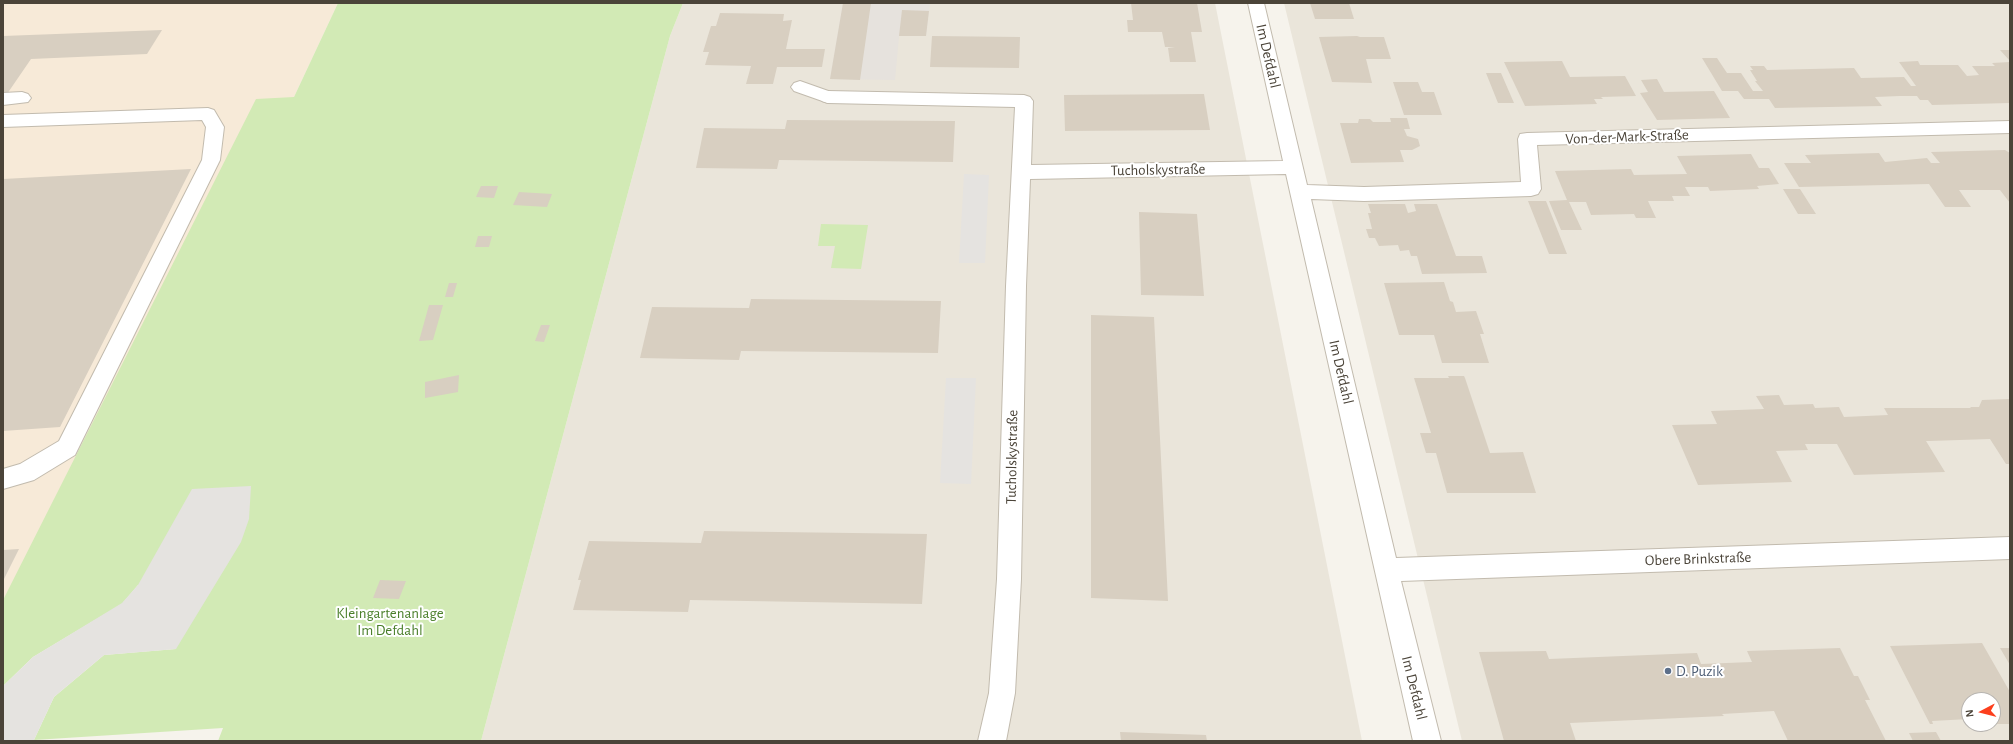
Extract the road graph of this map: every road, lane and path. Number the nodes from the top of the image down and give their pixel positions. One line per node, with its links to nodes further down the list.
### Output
1 (1256, 3): 7 (street, Im Defdahl)
2 (800, 87): 8 (street, Tucholskystraße)
3 (22, 98): 4 (street)
4 (3, 99)
5 (3, 121): 10 (street)
6 (2010, 126): 9 (street, Von-der-Mark-Straße)
7 (1294, 167): 8 (street, Tucholskystraße); 9 (street, Im Defdahl)
8 (1022, 172): 13 (street, Tucholskystraße)
9 (1299, 192): 12 (street, Im Defdahl)
10 (3, 479)
11 (2010, 548): 12 (street, Obere Brinkstraße)
12 (1386, 570): 14 (street, Im Defdahl)
13 (992, 741)
14 (1427, 741)

